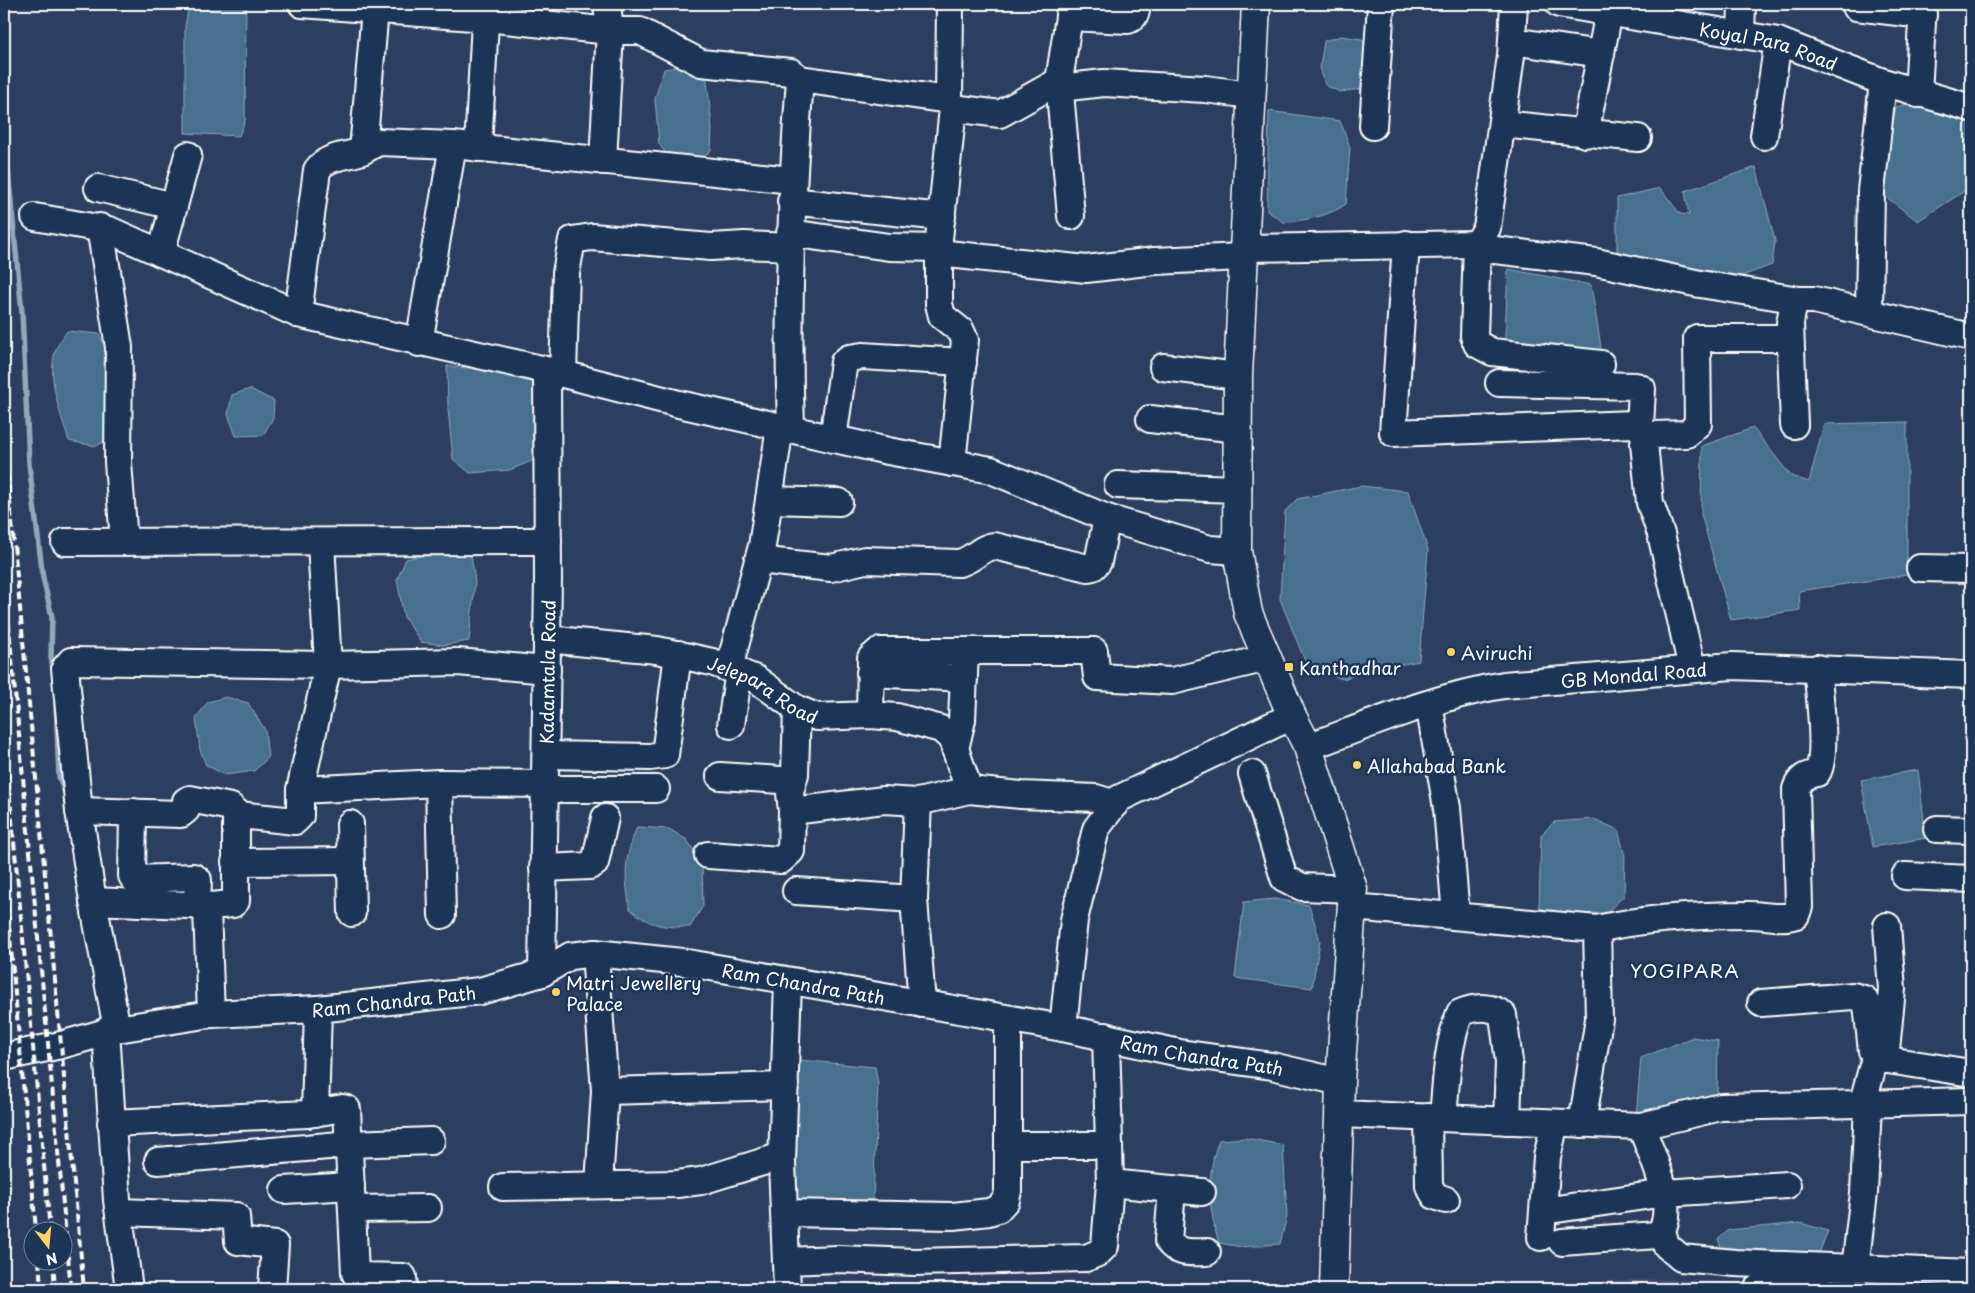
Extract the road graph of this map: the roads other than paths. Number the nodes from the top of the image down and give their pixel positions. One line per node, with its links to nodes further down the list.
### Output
1 (302, 4): 11 (street)
2 (606, 4): 16 (street)
3 (950, 4): 26 (street)
4 (1137, 4): 13 (street)
5 (1256, 4): 25 (main road)
6 (1380, 4): 29 (street)
7 (1514, 4): 18 (street)
8 (1560, 4): 15 (street, Koyal Para Road)
9 (1742, 4): 17 (street)
10 (1856, 7): 12 (street)
11 (375, 9): 14 (street); 34 (street)
12 (1923, 9): 24 (street)
13 (1070, 10): 23 (street)
14 (486, 11): 16 (street); 33 (street)
15 (1610, 12): 17 (street, Koyal Para Road); 20 (street)
16 (610, 31): 21 (street); 36 (street)
17 (1741, 35): 19 (street, Koyal Para Road)
18 (1512, 41): 20 (street); 28 (street)
19 (1778, 41): 22 (street, Koyal Para Road); 31 (street)
20 (1601, 54): 30 (street)
21 (800, 79): 26 (street); 38 (street)
22 (1882, 82): 24 (street, Koyal Para Road); 51 (street)
23 (1059, 85): 25 (street); 26 (street); 40 (street)
24 (1918, 94): 27 (street, Koyal Para Road)
25 (1251, 95): 48 (main road)
26 (951, 104): 42 (street)
27 (1971, 108)
28 (1502, 124): 30 (street); 46 (street)
29 (1373, 126)
30 (1585, 134): 32 (street)
31 (1764, 136)
32 (1638, 138)
33 (466, 147): 34 (street); 36 (street); 55 (street)
34 (363, 150): 52 (street)
35 (188, 155): 39 (street)
36 (603, 160): 38 (street)
37 (98, 188): 39 (street)
38 (792, 191): 42 (street); 44 (street)
39 (174, 206): 49 (street)
40 (1071, 216)
41 (35, 217): 43 (street)
42 (942, 217): 47 (street)
43 (100, 227): 49 (street); 76 (street)
44 (790, 240): 47 (street); 59 (street, Kadamtala Road); 64 (street)
45 (1406, 244): 46 (street); 48 (street); 66 (street)
46 (1478, 246): 50 (street); 57 (street)
47 (939, 250): 48 (street); 56 (street)
48 (1243, 252): 60 (main road)
49 (161, 253): 52 (street)
50 (1799, 300): 51 (street); 54 (street)
51 (1869, 312): 53 (street)
52 (298, 314): 55 (street)
53 (1971, 337)
54 (1789, 338): 63 (street); 66 (street)
55 (419, 343): 59 (street)
56 (962, 362): 67 (street); 68 (street)
57 (1601, 364)
58 (1163, 367): 60 (street)
59 (555, 372): 64 (street); 74 (street, Kadamtala Road)
60 (1238, 376): 65 (main road)
61 (1499, 383): 66 (street)
62 (1150, 419): 65 (street)
63 (1794, 425)
64 (786, 428): 67 (street); 71 (street)
65 (1238, 429): 70 (main road)
66 (1643, 432): 87 (street)
67 (834, 439): 68 (street)
68 (952, 463): 73 (street)
69 (1118, 485): 70 (street)
70 (1238, 489): 78 (main road)
71 (769, 500): 72 (street); 79 (street)
72 (839, 502)
73 (1107, 518): 78 (street); 79 (street)
74 (548, 541): 77 (street); 82 (street, Kadamtala Road)
75 (65, 542): 76 (street)
76 (124, 542): 77 (street)
77 (321, 543): 86 (street)
78 (1237, 551): 85 (main road)
79 (758, 560): 90 (street)
80 (1920, 568): 81 (street)
81 (1971, 569)
82 (548, 639): 84 (street, Jelepara Road); 89 (street, Kadamtala Road)
83 (965, 651): 85 (street); 91 (street); 93 (street)
84 (678, 654): 90 (street, Jelepara Road); 101 (street)
85 (1267, 658): 97 (main road)
86 (328, 665): 89 (street); 107 (street); 112 (street)
87 (1692, 668): 88 (street, GB Mondal Road); 94 (street, GB Mondal Road)
88 (1817, 668): 92 (street, GB Mondal Road); 134 (street)
89 (547, 670): 101 (street, Kadamtala Road)
90 (734, 670): 95 (street, Jelepara Road); 98 (street)
91 (870, 673): 93 (street); 96 (street)
92 (1971, 675)
93 (964, 678): 100 (street)
94 (1429, 704): 99 (street, GB Mondal Road); 132 (street)
95 (797, 710): 96 (street, Jelepara Road); 109 (street)
96 (870, 715): 100 (street, Jelepara Road)
97 (1292, 716): 99 (main road); 111 (street)
98 (731, 725)
99 (1308, 747): 126 (main road)
100 (955, 749): 108 (street, Jelepara Road)
101 (546, 756): 105 (street, Kadamtala Road)
102 (1252, 774): 126 (street)
103 (720, 776): 109 (street)
104 (439, 783): 105 (street); 107 (street); 131 (street)
105 (545, 787): 106 (street); 122 (street, Kadamtala Road)
106 (656, 789)
107 (300, 790): 114 (street)
108 (969, 790): 110 (street); 111 (street)
109 (792, 800): 110 (street); 119 (street)
110 (918, 802): 127 (street)
111 (1115, 804): 143 (street)
112 (79, 811): 113 (street); 128 (street)
113 (133, 812): 114 (street); 129 (street)
114 (239, 815): 121 (street)
115 (605, 818): 122 (street)
116 (350, 824): 120 (street)
117 (1937, 829): 118 (street)
118 (1971, 830)
119 (708, 855)
120 (350, 861): 121 (street); 130 (street)
121 (235, 862): 129 (street)
122 (543, 868): 136 (street, Kadamtala Road)
123 (1906, 876): 124 (street)
124 (1971, 879)
125 (796, 891): 127 (street)
126 (1353, 898): 132 (street); 149 (main road)
127 (914, 899): 139 (street)
128 (93, 901): 129 (street); 144 (street)
129 (204, 906): 141 (street)
130 (352, 913)
131 (442, 915)
132 (1456, 916): 134 (street)
133 (1887, 926): 147 (street)
134 (1597, 929): 160 (street)
135 (595, 953): 136 (street, Ram Chandra Path); 137 (street, Ram Chandra Path); 151 (street)
136 (542, 973): 140 (street, Ram Chandra Path)
137 (788, 981): 139 (street, Ram Chandra Path); 150 (street)
138 (1761, 1003): 147 (street)
139 (922, 1004): 142 (street, Ram Chandra Path)
140 (318, 1009): 141 (street, Ram Chandra Path); 154 (street)
141 (211, 1014): 144 (street, Ram Chandra Path)
142 (1008, 1019): 143 (street, Ram Chandra Path); 164 (street)
143 (1063, 1028): 145 (street, Ram Chandra Path)
144 (111, 1030): 146 (street, Ram Chandra Path); 158 (street)
145 (1106, 1036): 149 (street, Ram Chandra Path); 165 (street)
146 (4, 1057)
147 (1880, 1059): 148 (street); 153 (street)
148 (1971, 1073)
149 (1340, 1082): 155 (main road)
150 (785, 1086): 151 (street); 166 (street)
151 (605, 1091): 169 (street)
152 (1971, 1102): 153 (street)
153 (1863, 1104): 161 (street); 185 (street)
154 (315, 1113): 158 (street); 163 (street)
155 (1339, 1114): 156 (street); 192 (main road)
156 (1435, 1118): 157 (street); 157 (street); 177 (street)
157 (1507, 1121): 159 (street)
158 (111, 1122): 180 (street)
159 (1555, 1123): 160 (street); 182 (street)
160 (1582, 1124): 161 (street)
161 (1641, 1126): 175 (street)
162 (431, 1141): 163 (street)
163 (351, 1144): 167 (street); 176 (street)
164 (1008, 1144): 165 (street); 181 (street)
165 (1109, 1145): 168 (street)
166 (782, 1156): 169 (street); 181 (street)
167 (158, 1161)
168 (1110, 1183): 172 (street); 184 (street)
169 (599, 1184): 171 (street)
170 (1787, 1185): 175 (street)
171 (503, 1187)
172 (1172, 1189): 174 (street); 183 (street)
173 (284, 1190): 176 (street)
174 (1202, 1192)
175 (1665, 1193): 179 (street); 182 (street)
176 (352, 1197): 178 (street); 190 (street)
177 (1446, 1200)
178 (428, 1208)
179 (1557, 1209)
180 (119, 1212): 188 (street); 189 (street)
181 (784, 1213): 184 (street)
182 (1662, 1230): 185 (street)
183 (1207, 1252)
184 (786, 1261): 191 (street)
185 (1855, 1268): 186 (street)
186 (1971, 1273)
187 (1971, 1285): 193 (street)
188 (129, 1289)
189 (272, 1289)
190 (404, 1289)
191 (787, 1289)
192 (1334, 1289)
193 (1757, 1289)

